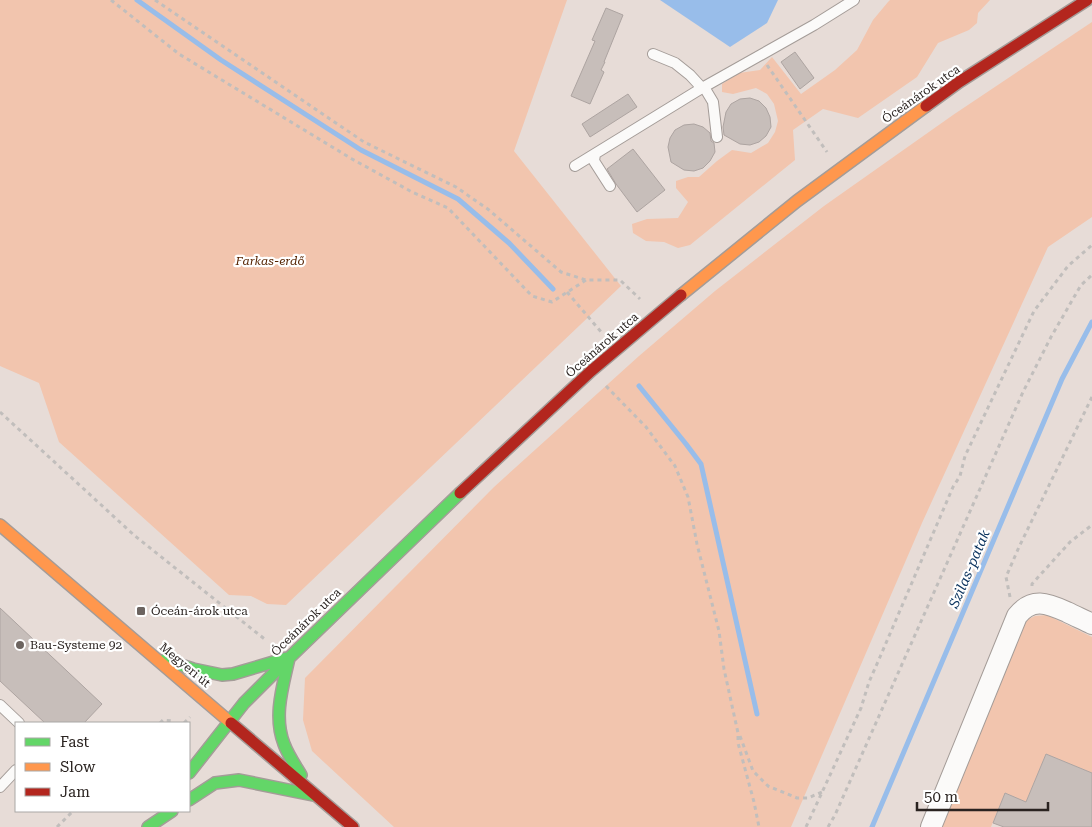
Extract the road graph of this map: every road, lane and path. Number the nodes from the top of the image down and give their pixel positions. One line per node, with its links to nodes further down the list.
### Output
1 (111, 0): 16 (path)
2 (155, 0): 15 (path)
3 (854, 0): 6 (lane)
4 (1087, 0): 11 (street, Óceánárok utca)
5 (653, 54): 7 (lane)
6 (760, 56): 7 (lane); 11 (path)
7 (703, 88): 8 (lane); 9 (lane)
8 (717, 137)
9 (595, 154): 10 (lane); 12 (lane)
10 (575, 166)
11 (839, 169): 19 (street, Óceánárok utca)
12 (610, 186)
13 (1092, 245): 37 (path)
14 (1092, 275): 48 (path)
15 (586, 280): 16 (path); 17 (path)
16 (566, 292): 18 (path)
17 (640, 299)
18 (604, 336)
19 (591, 371): 27 (street, Óceánárok utca); 33 (path)
20 (1092, 397): 24 (path)
21 (0, 412): 27 (path)
22 (0, 525): 26 (street, Megyeri út)
23 (1092, 525): 24 (path)
24 (1021, 612): 25 (street); 49 (street)
25 (1092, 624)
26 (144, 648): 27 (street); 30 (street, Megyeri út)
27 (289, 658): 30 (street, Óceánárok utca); 38 (street)
28 (0, 705): 31 (lane)
29 (173, 721): 32 (path)
30 (229, 721): 35 (street, Óceánárok utca); 38 (street, Megyeri út)
31 (18, 722)
32 (161, 722)
33 (738, 733): 37 (path); 46 (path)
34 (15, 771): 36 (lane)
35 (190, 772)
36 (0, 788)
37 (823, 792): 47 (path)
38 (316, 796): 39 (street); 45 (street, Megyeri út)
39 (190, 799)
40 (72, 812): 43 (path)
41 (159, 812): 44 (street)
42 (170, 812): 44 (street)
43 (57, 827)
44 (148, 827)
45 (353, 827)
46 (759, 827)
47 (806, 827)
48 (828, 827)
49 (931, 827)

